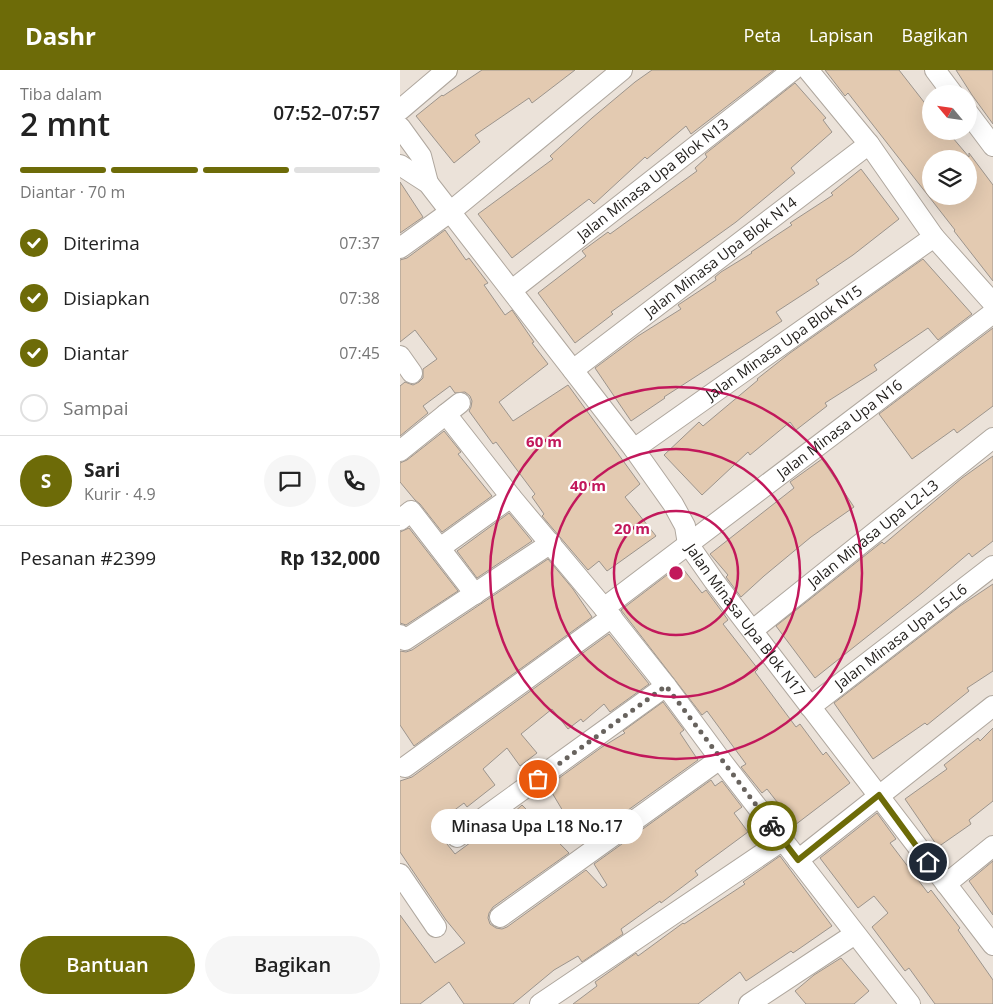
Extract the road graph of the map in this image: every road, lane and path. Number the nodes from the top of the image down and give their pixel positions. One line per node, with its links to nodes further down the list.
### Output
1 (447, 70): 7 (street)
2 (622, 70): 14 (street)
3 (793, 70): 17 (street, Jalan Minasa Upa Blok N13)
4 (808, 70): 10 (street)
5 (934, 70): 6 (street)
6 (946, 85)
7 (400, 110)
8 (978, 126): 11 (street)
9 (400, 128): 13 (street)
10 (869, 144): 15 (street); 21 (street, Jalan Minasa Upa Blok N14)
11 (993, 146)
12 (400, 165): 13 (street)
13 (428, 182): 14 (street, Jalan Minasa Upa Blok N17)
14 (450, 212): 16 (street); 17 (street, Jalan Minasa Upa Blok N17)
15 (934, 237): 18 (street); 24 (street, Jalan Minasa Upa Blok N15)
16 (400, 248)
17 (512, 290): 21 (street, Jalan Minasa Upa Blok N17)
18 (993, 303)
19 (993, 313): 29 (street, Jalan Minasa Upa N16)
20 (400, 356): 22 (street)
21 (573, 370): 24 (street, Jalan Minasa Upa Blok N17)
22 (412, 373)
23 (993, 438): 34 (street, Jalan Minasa Upa L2-L3)
24 (634, 449): 29 (street, Jalan Minasa Upa Blok N17)
25 (400, 451): 26 (street)
26 (511, 497): 28 (street); 30 (street)
27 (404, 510): 30 (street)
28 (551, 543): 32 (street); 33 (street)
29 (688, 544): 33 (street, Jalan Minasa Upa N16); 34 (street, Jalan Minasa Upa Blok N17)
30 (440, 548): 32 (street)
31 (993, 566): 38 (street, Jalan Minasa Upa L5-L6)
32 (475, 594): 35 (street)
33 (608, 612): 36 (street); 40 (street, Jalan Minasa Upa N16)
34 (753, 630): 38 (street, Jalan Minasa Upa Blok N17)
35 (402, 640)
36 (666, 686): 39 (street); 42 (street)
37 (993, 706): 41 (street)
38 (810, 707): 41 (street, Jalan Minasa Upa Blok N17)
39 (720, 759): 43 (street); 48 (street)
40 (405, 768)
41 (879, 795): 45 (street); 47 (street, Jalan Minasa Upa Blok N17)
42 (457, 837)
43 (783, 840): 45 (street); 53 (street)
44 (993, 846): 47 (street)
45 (798, 860): 50 (street)
46 (403, 884): 49 (street)
47 (946, 884): 51 (street, Jalan Minasa Upa Blok N17)
48 (500, 917)
49 (436, 927)
50 (855, 934): 52 (street); 55 (street)
51 (993, 945)
52 (775, 997): 54 (street)
53 (540, 1004)
54 (749, 1004)
55 (910, 1004)

